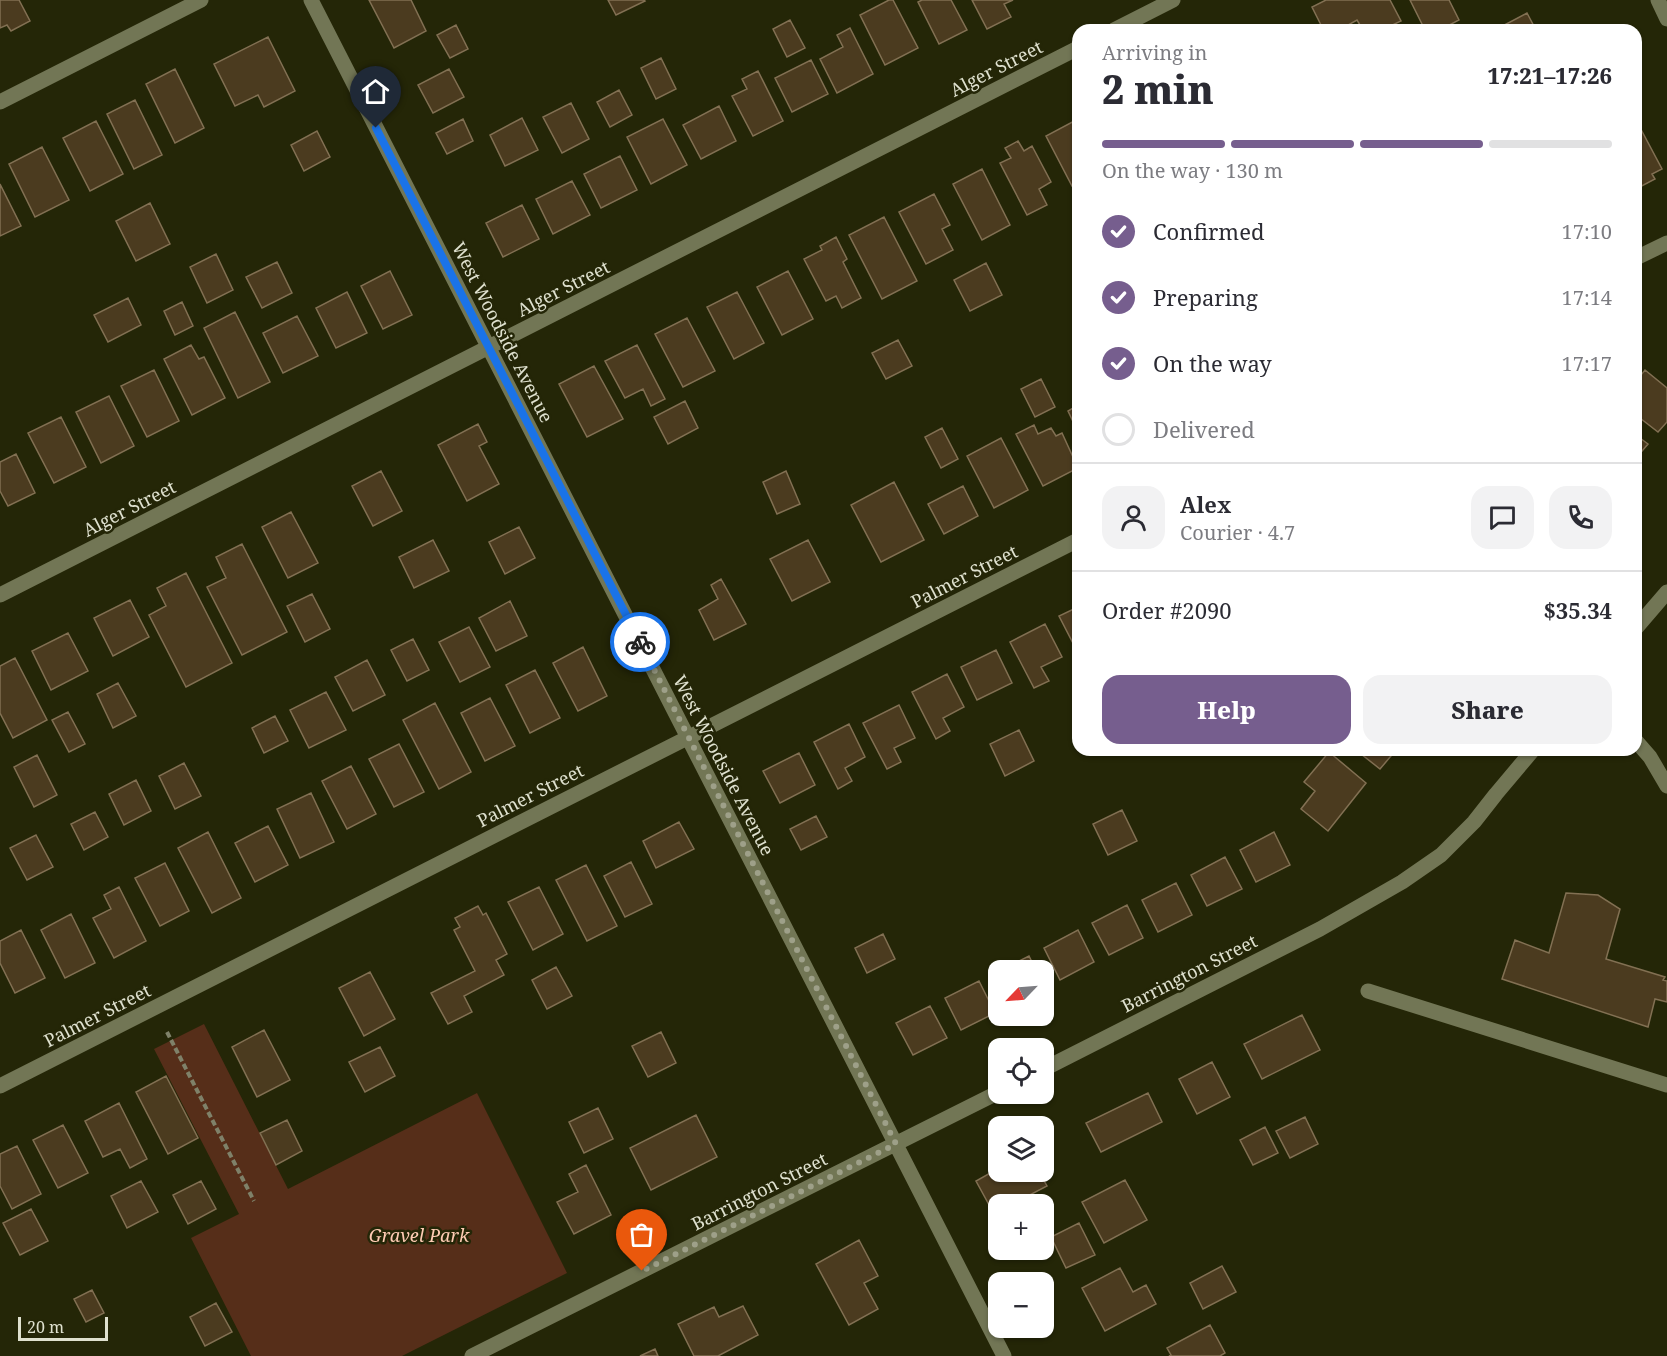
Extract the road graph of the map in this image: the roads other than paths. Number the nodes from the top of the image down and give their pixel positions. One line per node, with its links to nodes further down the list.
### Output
1 (201, 0): 8 (street)
2 (310, 0): 11 (street, West Woodside Avenue)
3 (1173, 0): 6 (street)
4 (1661, 1): 5 (street)
5 (1667, 19)
6 (1126, 24)
7 (1072, 51): 11 (street, Alger Street)
8 (0, 102)
9 (1667, 243): 10 (street)
10 (1642, 255)
11 (489, 347): 14 (street, Alger Street); 16 (street, West Woodside Avenue)
12 (1072, 543): 16 (street, Palmer Street)
13 (1667, 592): 15 (street)
14 (0, 595)
15 (1642, 621)
16 (688, 737): 23 (street, Palmer Street); 25 (street, West Woodside Avenue)
17 (1642, 748): 19 (street)
18 (1528, 756): 21 (street, Barrington Street)
19 (1667, 786)
20 (1368, 991): 22 (street)
21 (1054, 1064)
22 (1667, 1085)
23 (0, 1086)
24 (988, 1098): 25 (street, Barrington Street)
25 (896, 1144): 26 (street, Barrington Street); 27 (street, West Woodside Avenue)
26 (472, 1356)
27 (1004, 1356)

